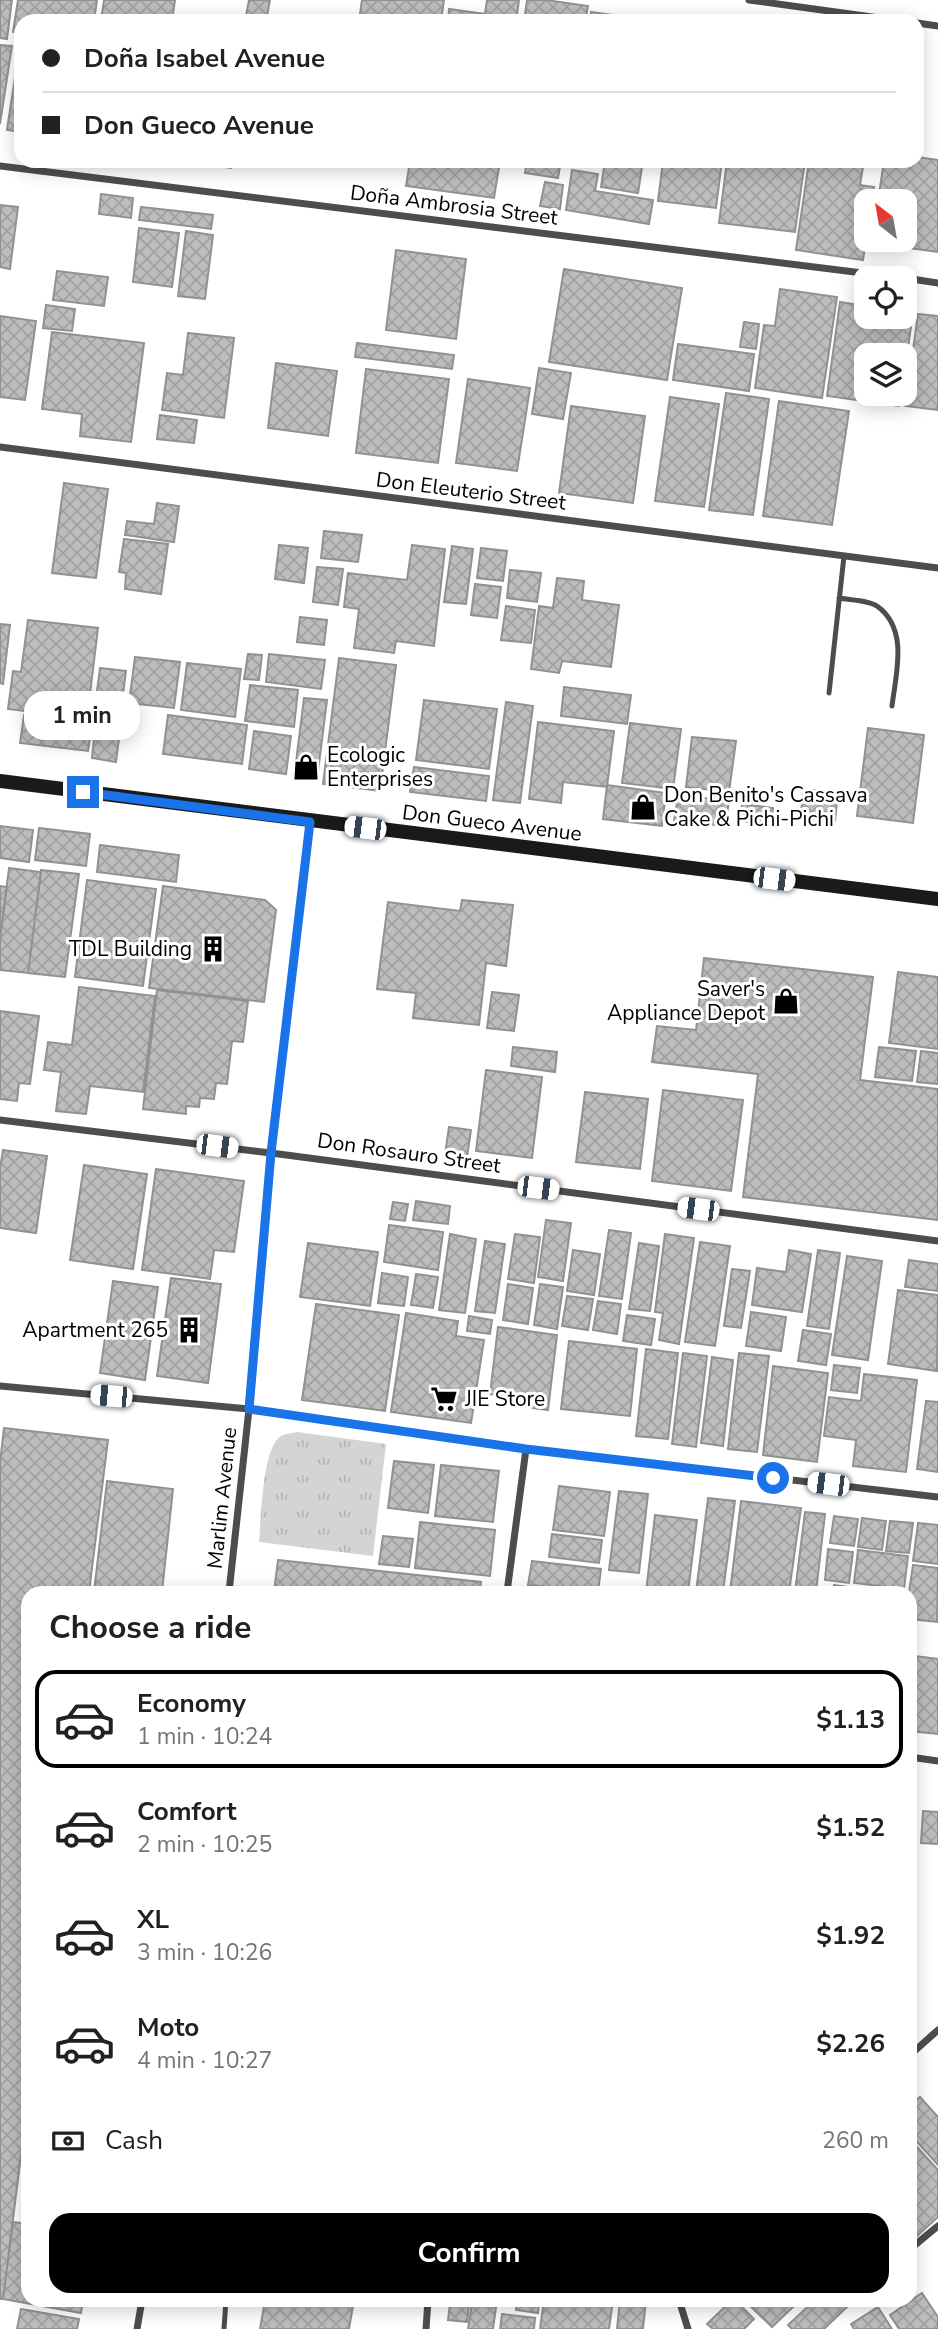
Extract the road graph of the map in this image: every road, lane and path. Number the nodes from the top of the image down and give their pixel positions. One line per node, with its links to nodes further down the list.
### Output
1 (749, 0): 2 (street)
2 (850, 14)
3 (16, 168): 4 (street, Doña Ambrosia Street)
4 (854, 272)
5 (917, 280): 6 (street, Doña Ambrosia Street)
6 (938, 283)
7 (0, 447): 8 (street, Don Eleuterio Street)
8 (844, 556): 9 (street, Don Eleuterio Street); 10 (lane)
9 (938, 568)
10 (839, 598): 11 (lane); 12 (lane)
11 (829, 693)
12 (892, 705)
13 (0, 781): 14 (main road, Don Gueco Avenue)
14 (310, 822): 15 (main road, Don Gueco Avenue); 17 (street, Marlim Avenue)
15 (938, 899)
16 (0, 1121): 17 (street, Don Rosauro Street)
17 (271, 1153): 18 (street, Don Rosauro Street); 20 (street, Marlim Avenue)
18 (938, 1241)
19 (0, 1386): 20 (street)
20 (249, 1409): 21 (street); 23 (street, Marlim Avenue)
21 (526, 1449): 22 (street); 24 (street)
22 (938, 1497)
23 (230, 1586)
24 (509, 1586)
25 (917, 1758): 26 (street)
26 (938, 1761)
27 (938, 2030): 28 (street)
28 (917, 2049)
29 (938, 2226): 30 (street)
30 (917, 2243)
31 (141, 2307): 35 (street)
32 (226, 2307): 36 (lane)
33 (428, 2307): 37 (street)
34 (681, 2307): 38 (street)
35 (137, 2329)
36 (224, 2329)
37 (426, 2329)
38 (688, 2329)

